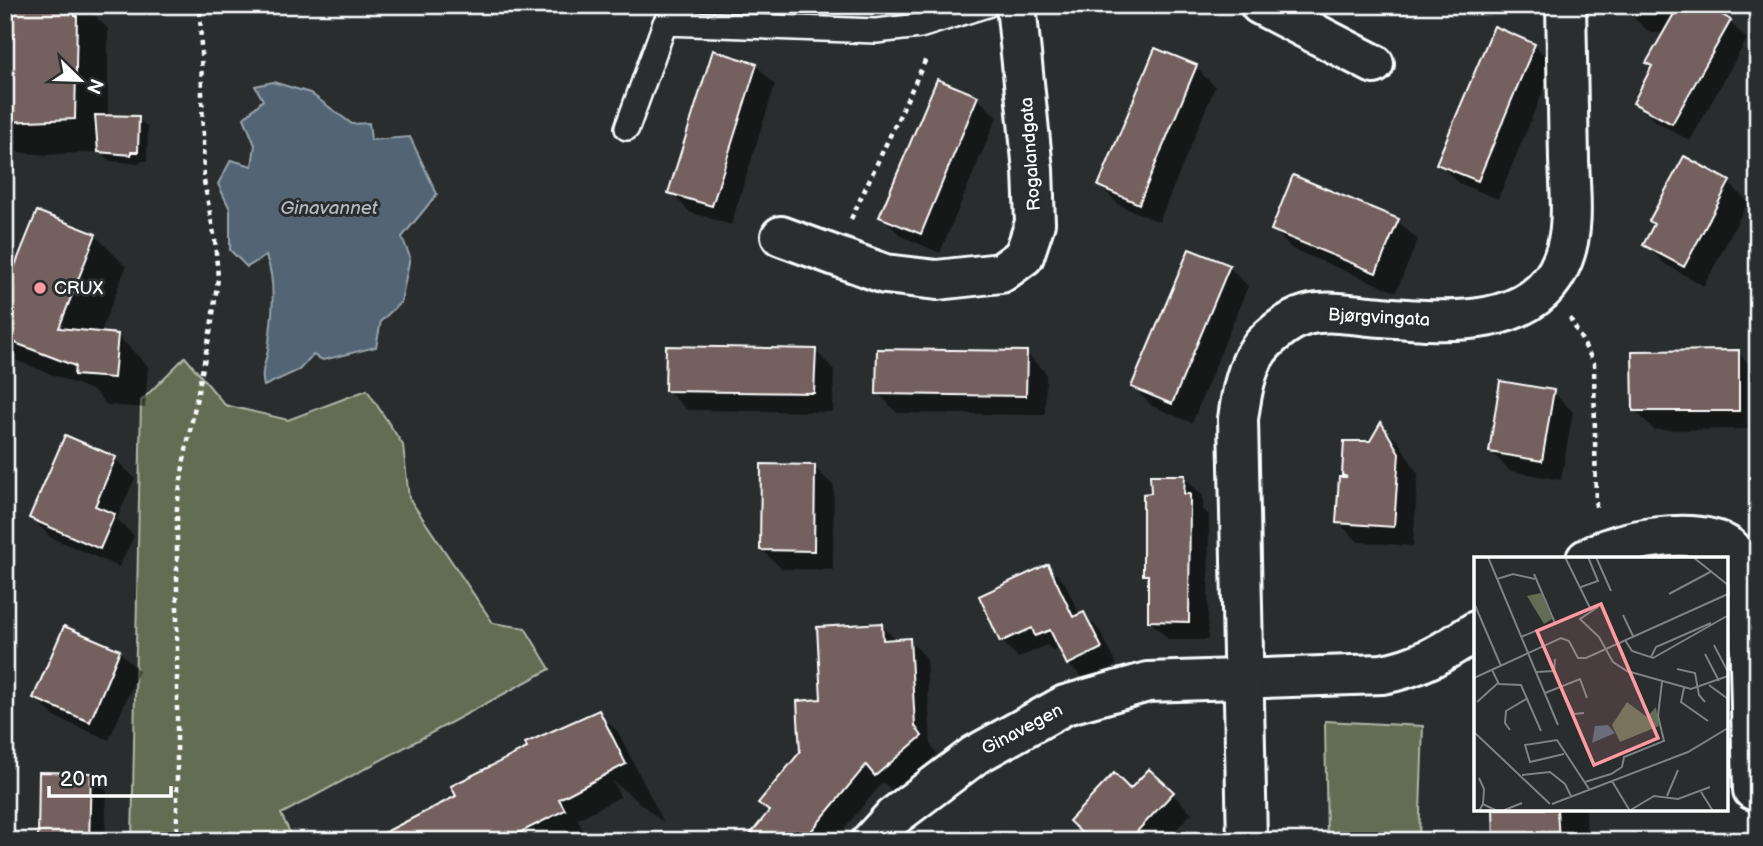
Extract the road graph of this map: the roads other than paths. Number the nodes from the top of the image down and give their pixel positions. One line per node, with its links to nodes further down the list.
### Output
1 (987, 5): 6 (lane)
2 (1016, 5): 7 (street, Rogalandgata)
3 (1260, 5): 5 (street)
4 (1566, 5): 10 (street, Bjørgvingata)
5 (1374, 64)
6 (627, 128)
7 (781, 236)
8 (1591, 557): 11 (street)
9 (1474, 632): 10 (street)
10 (1244, 678): 13 (street, Ginavegen); 14 (street, Bjørgvingata)
11 (1755, 702): 12 (street)
12 (1753, 790)
13 (871, 841)
14 (1247, 841)

